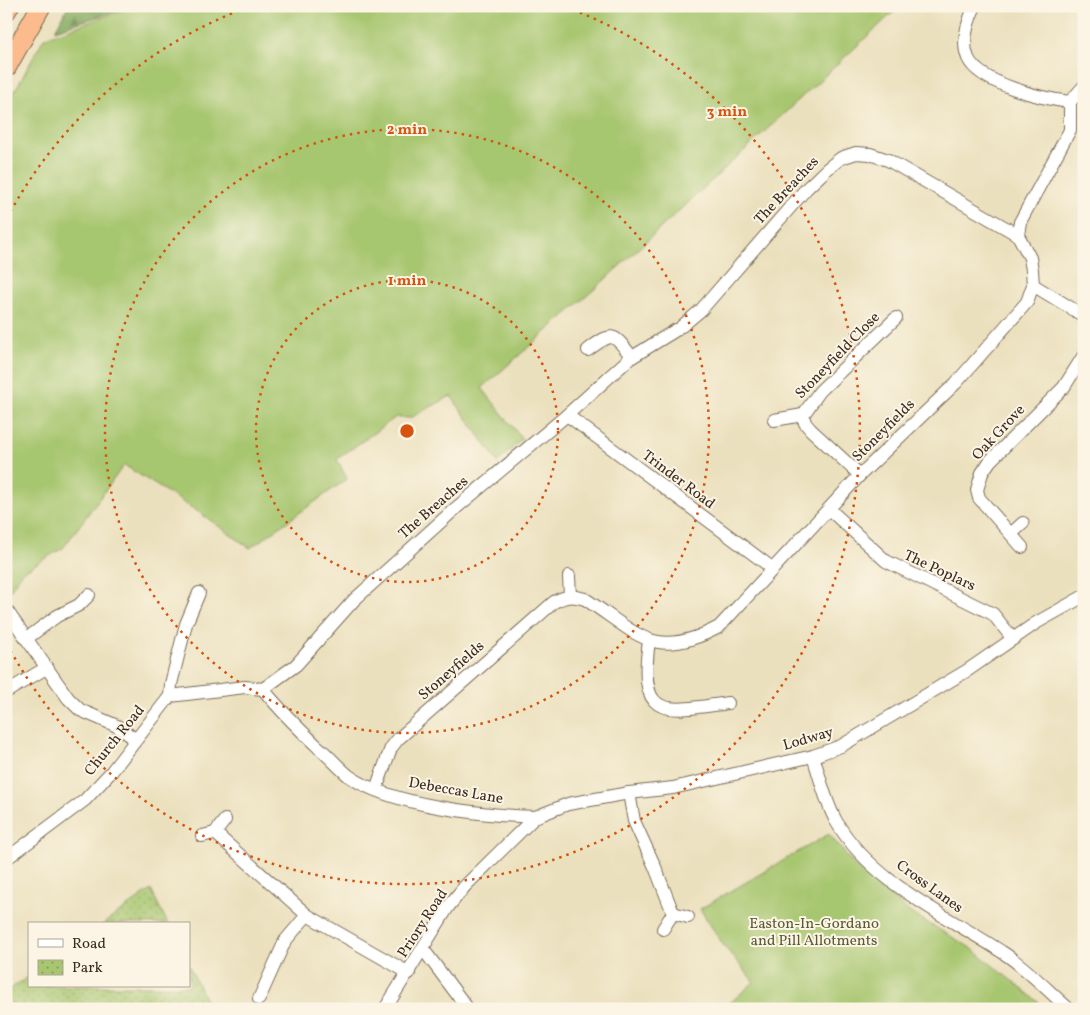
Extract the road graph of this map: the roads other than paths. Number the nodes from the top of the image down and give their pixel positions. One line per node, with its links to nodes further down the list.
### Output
1 (9, 6): 4 (highway)
2 (41, 6): 5 (highway)
3 (975, 6): 7 (street)
4 (6, 11)
5 (6, 68)
6 (1084, 86): 7 (street)
7 (1070, 102): 8 (street)
8 (1018, 234): 9 (street); 14 (street, The Breaches)
9 (1033, 284): 10 (street); 18 (street, Stoneyfields)
10 (1084, 316)
11 (896, 318): 16 (street, Stoneyfield Close)
12 (588, 350): 14 (street)
13 (1084, 355): 21 (street, Oak Grove)
14 (632, 357): 15 (street, The Breaches)
15 (566, 415): 23 (street, Trinder Road); 34 (street, The Breaches)
16 (803, 415): 17 (street, Stoneyfield Close); 18 (street, Stoneyfield Close)
17 (774, 420)
18 (860, 475): 19 (street, Stoneyfields)
19 (830, 510): 23 (street, Stoneyfields); 31 (street, The Poplars)
20 (1023, 523): 21 (street)
21 (1010, 534): 22 (street, Oak Grove)
22 (1022, 547)
23 (772, 568): 32 (street, Stoneyfields)
24 (569, 576): 27 (street)
25 (199, 594): 36 (street)
26 (89, 596): 30 (street)
27 (570, 596): 32 (street); 40 (street, Stoneyfields)
28 (1084, 596): 31 (street, Lodway)
29 (7, 611): 30 (street)
30 (26, 638): 33 (street)
31 (1013, 639): 39 (street, Lodway)
32 (648, 642): 37 (street)
33 (46, 668): 35 (street); 38 (street)
34 (263, 689): 36 (street); 40 (street, Debeccas Lane)
35 (6, 692)
36 (170, 696): 38 (street, Church Road)
37 (728, 703)
38 (135, 739): 46 (street, Church Road)
39 (813, 756): 41 (street, Lodway); 56 (street, Cross Lanes)
40 (376, 789): 42 (street, Debeccas Lane)
41 (629, 793): 42 (street, Lodway); 47 (street)
42 (535, 817): 51 (street, Priory Road)
43 (225, 820): 44 (street)
44 (215, 833): 45 (street); 48 (street)
45 (202, 836)
46 (6, 859)
47 (673, 914): 49 (street); 50 (street)
48 (307, 915): 52 (street); 53 (street)
49 (688, 917)
50 (663, 929)
51 (424, 949): 52 (street, Priory Road); 55 (street)
52 (409, 973): 54 (street, Priory Road)
53 (251, 983)
54 (385, 1009)
55 (468, 1009)
56 (1069, 1009)

